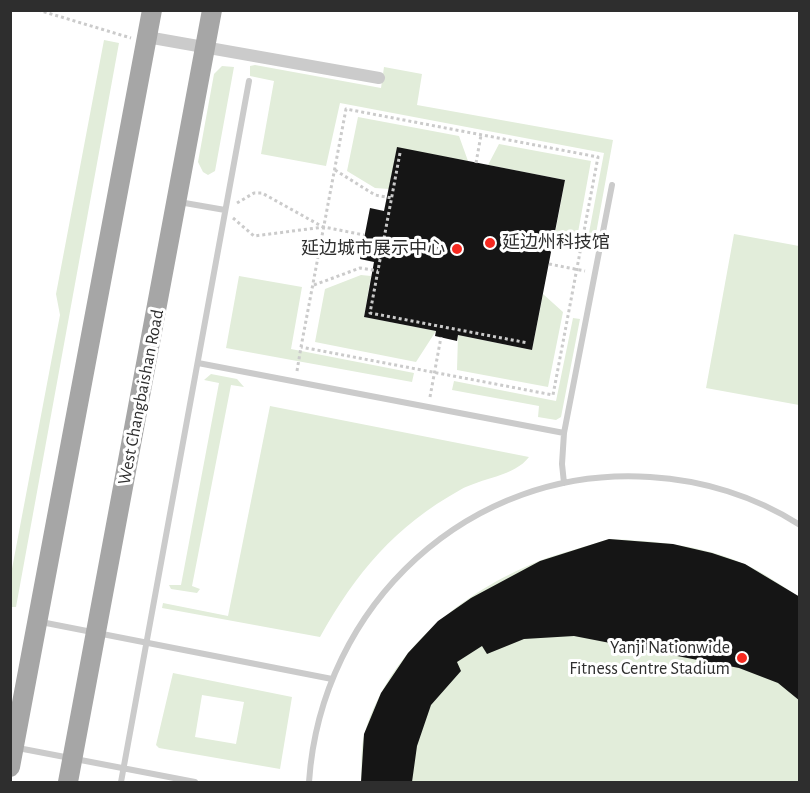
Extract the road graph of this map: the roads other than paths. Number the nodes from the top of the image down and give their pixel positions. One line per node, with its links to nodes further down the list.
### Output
1 (152, 10): 3 (main road)
2 (212, 10): 4 (main road, West Changbaishan Road)
3 (147, 37): 4 (street); 14 (main road)
4 (206, 46): 5 (street); 8 (main road, West Changbaishan Road)
5 (379, 78)
6 (249, 81): 9 (lane)
7 (612, 185): 11 (lane)
8 (177, 202): 9 (lane); 15 (main road, West Changbaishan Road)
9 (225, 210): 10 (lane)
10 (198, 363): 11 (lane); 16 (lane)
11 (564, 433): 12 (lane)
12 (564, 483): 13 (lane); 17 (lane)
13 (800, 525)
14 (37, 621): 15 (lane); 18 (main road)
15 (96, 633): 16 (lane); 19 (main road, West Changbaishan Road)
16 (147, 643): 17 (lane); 21 (lane)
17 (332, 679): 25 (lane)
18 (14, 747): 19 (lane); 20 (main road)
19 (73, 758): 21 (lane); 22 (main road, West Changbaishan Road)
20 (10, 767)
21 (123, 768): 23 (lane); 24 (lane)
22 (68, 783)
23 (121, 783)
24 (195, 783)
25 (309, 783)

